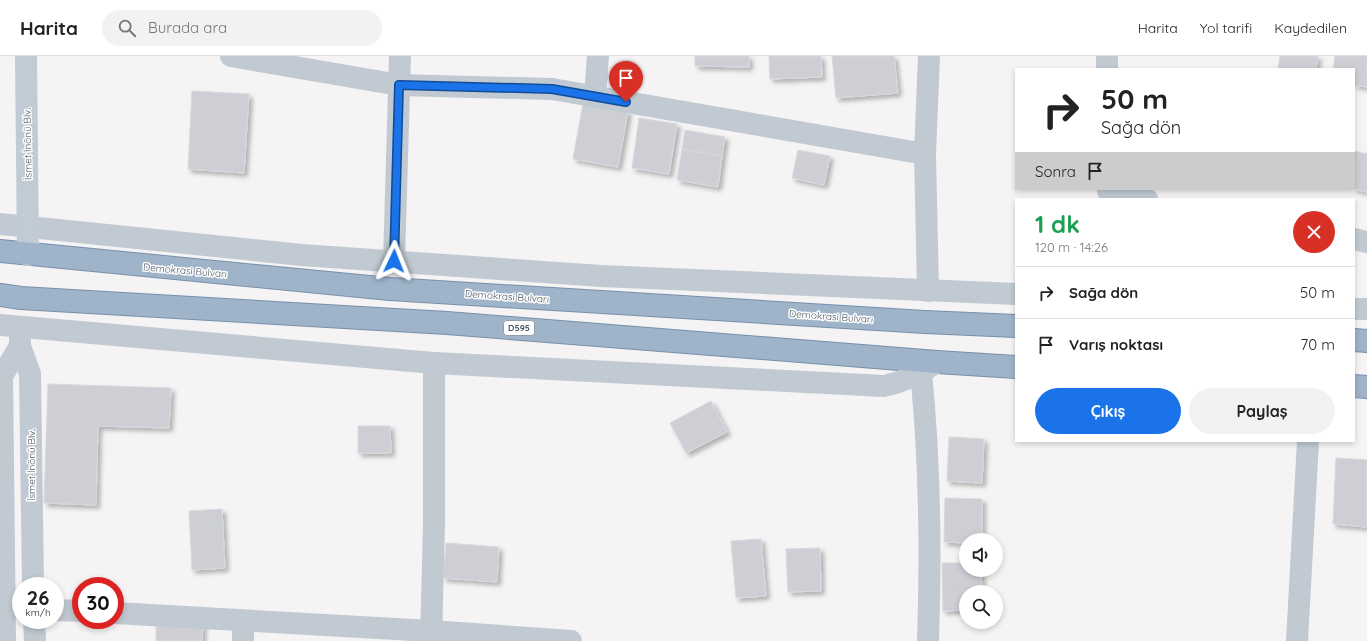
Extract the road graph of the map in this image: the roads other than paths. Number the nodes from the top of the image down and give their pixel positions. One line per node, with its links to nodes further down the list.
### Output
1 (26, 56): 14 (main road, İsmet İnönü Blv.)
2 (231, 56): 8 (street)
3 (400, 56): 8 (street)
4 (598, 56): 9 (street)
5 (929, 56): 10 (street)
6 (1107, 56): 7 (street)
7 (1107, 68)
8 (399, 85): 9 (street); 19 (street)
9 (595, 97): 10 (street)
10 (925, 154): 20 (street)
11 (1108, 193): 12 (street)
12 (1140, 198)
13 (0, 224): 14 (street)
14 (28, 228): 18 (main road, İsmet İnönü Blv.); 19 (street)
15 (1355, 239): 16 (street)
16 (1367, 242)
17 (0, 252): 18 (highway, Demokrasi Bulvarı)
18 (28, 255): 25 (highway, Demokrasi Bulvarı)
19 (394, 261): 20 (street)
20 (928, 291): 21 (street)
21 (1015, 294)
22 (0, 295): 31 (highway, D595)
23 (1355, 309): 24 (street)
24 (1367, 309)
25 (1015, 326)
26 (14, 333): 29 (street); 35 (street, İsmet İnönü Blv.); 40 (street)
27 (1355, 340): 28 (highway)
28 (1367, 341)
29 (434, 363): 31 (street); 39 (street)
30 (1015, 367): 31 (highway, D595)
31 (929, 368): 43 (street)
32 (1355, 386): 33 (highway)
33 (1367, 387)
34 (1308, 442): 44 (street)
35 (33, 577)
36 (124, 614): 38 (street)
37 (34, 629): 41 (street)
38 (243, 631): 39 (street)
39 (431, 636): 42 (street)
40 (5, 641)
41 (35, 641)
42 (571, 641)
43 (928, 641)
44 (1297, 641)

